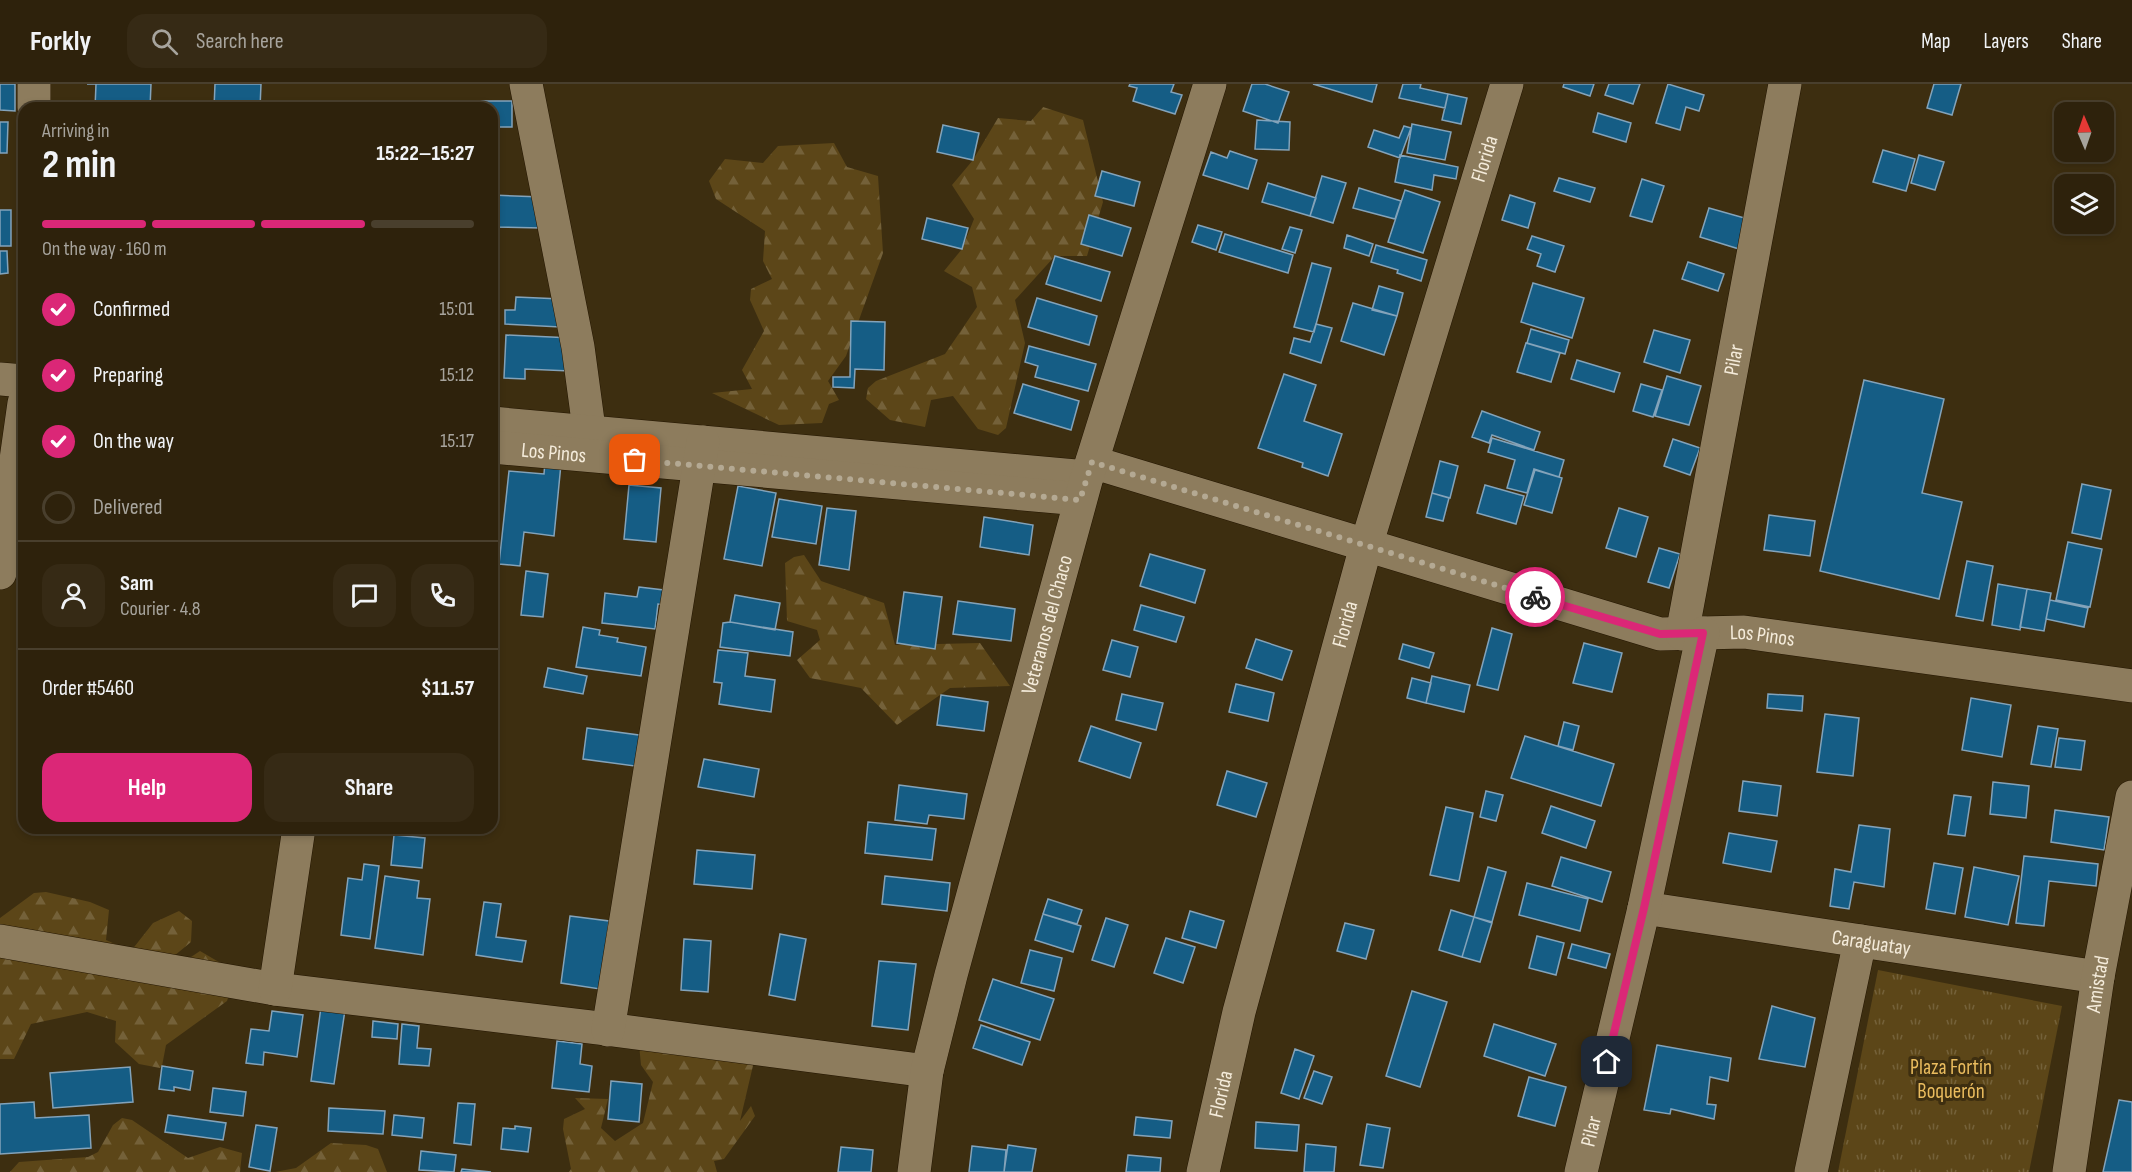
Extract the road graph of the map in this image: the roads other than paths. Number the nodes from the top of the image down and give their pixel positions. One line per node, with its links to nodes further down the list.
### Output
1 (34, 84): 6 (street)
2 (526, 84): 12 (street)
3 (1210, 84): 16 (street, Veteranos del Chaco)
4 (1507, 84): 17 (street, Florida)
5 (1785, 84): 19 (street, Pilar)
6 (34, 102)
7 (0, 379): 8 (street)
8 (18, 380)
9 (0, 404): 10 (street)
10 (18, 405)
11 (498, 424): 12 (street)
12 (590, 444): 14 (street, Los Pinos); 15 (street, Los Pinos)
13 (18, 447): 18 (street)
14 (498, 447)
15 (701, 454): 16 (street, Los Pinos); 28 (street)
16 (1086, 480): 17 (street, Los Pinos); 29 (street, Veteranos del Chaco)
17 (1366, 546): 19 (street, Los Pinos); 31 (street, Florida)
18 (0, 573)
19 (1692, 633): 20 (street, Los Pinos); 23 (street, Pilar)
20 (2132, 686)
21 (2132, 797): 26 (street, Amistad)
22 (298, 834): 27 (street)
23 (1644, 908): 25 (street, Caraguatay); 32 (street, Pilar)
24 (0, 941): 27 (street)
25 (1860, 941): 26 (street, Caraguatay); 33 (street)
26 (2098, 977): 34 (street, Amistad)
27 (275, 989): 28 (street)
28 (608, 1030): 29 (street)
29 (927, 1071): 30 (street, Veteranos del Chaco)
30 (914, 1172)
31 (1203, 1172)
32 (1581, 1172)
33 (1811, 1172)
34 (2068, 1172)

